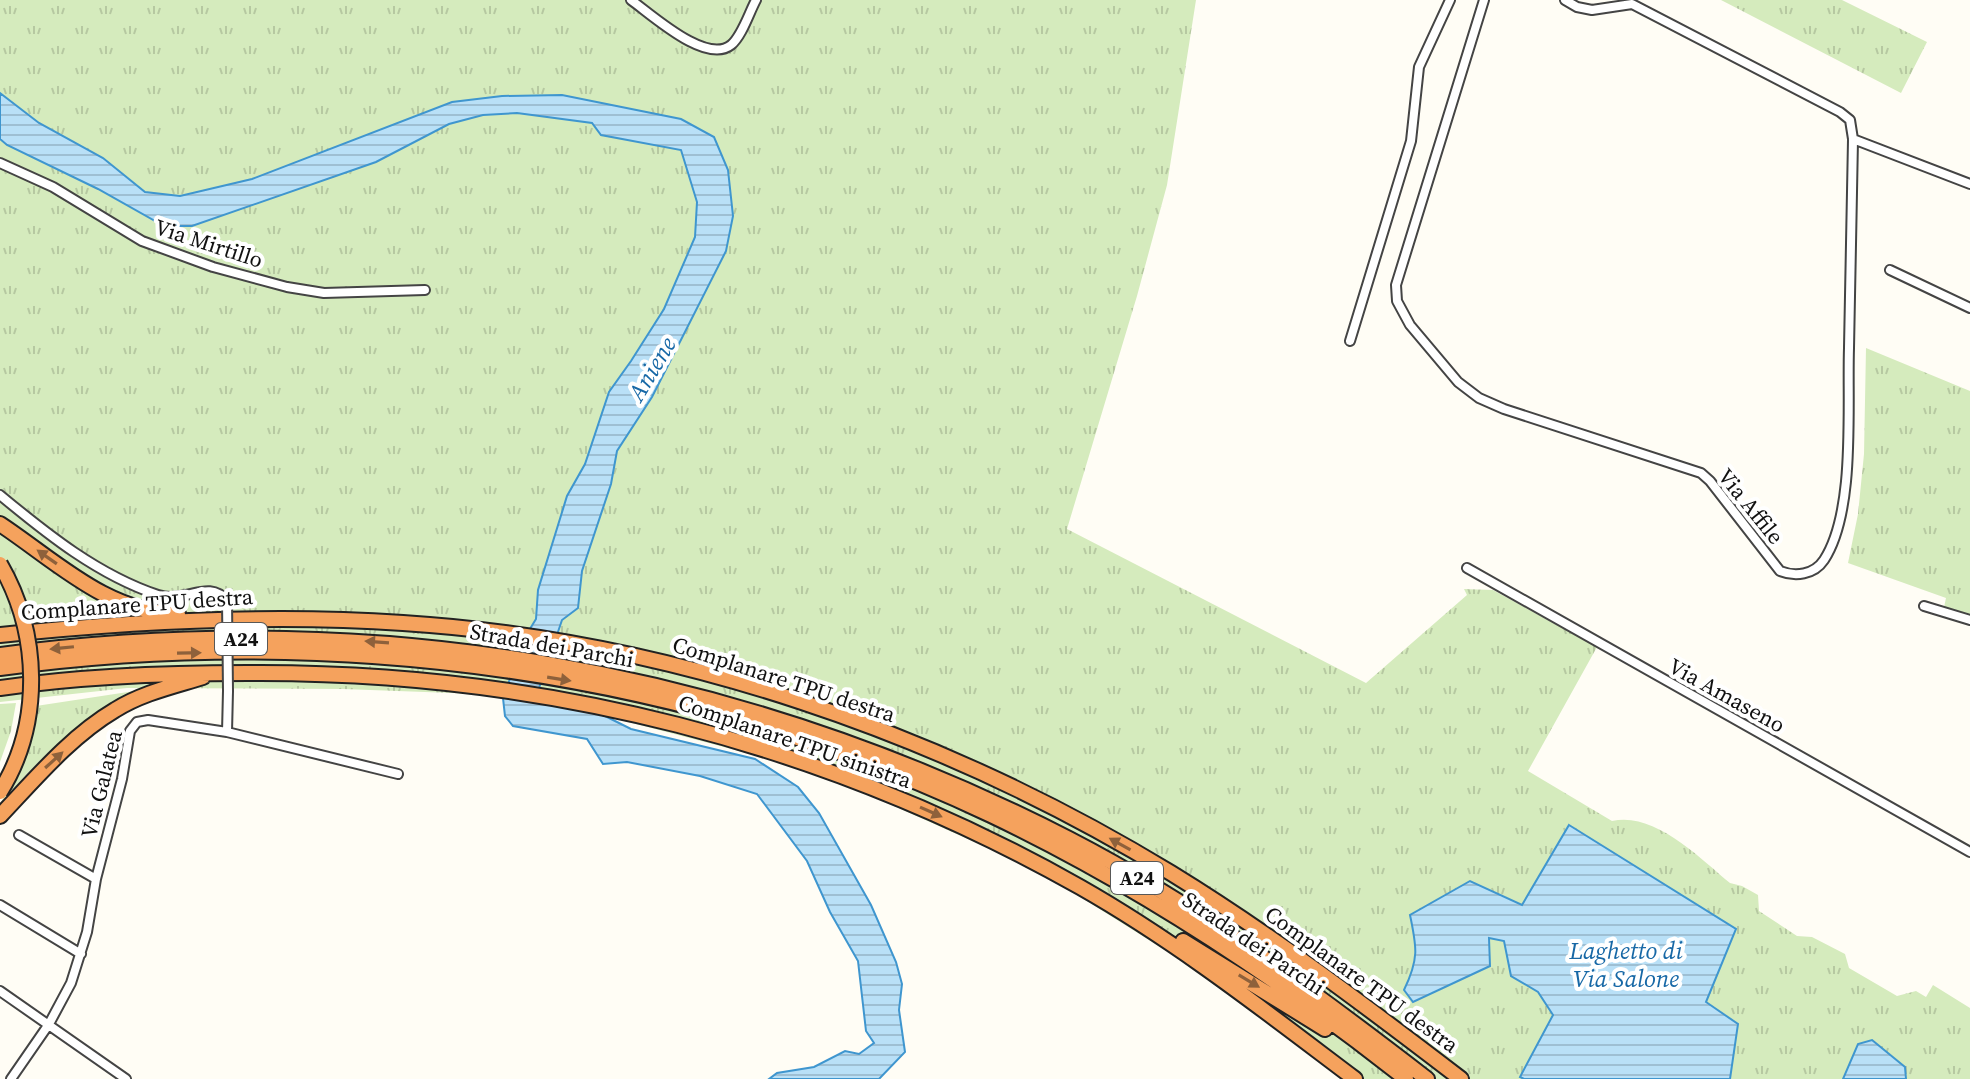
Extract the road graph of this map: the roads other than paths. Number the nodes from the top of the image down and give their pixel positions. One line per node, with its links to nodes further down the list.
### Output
1 (631, 0): 2 (street)
2 (756, 0)
3 (1450, 0): 12 (street)
4 (1484, 0): 6 (street, Via Affile)
5 (1565, 0): 6 (street)
6 (1853, 139): 8 (street)
7 (0, 163): 10 (street, Via Mirtillo)
8 (1970, 184)
9 (1890, 270): 11 (street)
10 (425, 290)
11 (1970, 308)
12 (1350, 341)
13 (0, 495): 26 (street, bridge)
14 (3, 525): 18 (highway, one-way to 14)
15 (0, 564): 29 (highway, bridge)
16 (1467, 568): 32 (street, Via Amaseno)
17 (1924, 606): 19 (street)
18 (278, 618): 20 (highway, Complanare TPU destra); 45 (highway, Complanare TPU destra, one-way to 18)
19 (1970, 620)
20 (0, 635)
21 (0, 655): 22 (highway, Strada dei Parchi / A24, one-way to 21)
22 (482, 660): 23 (highway, Strada dei Parchi / A24, one-way to 22); 27 (highway, Strada dei Parchi / A24)
23 (0, 668)
24 (219, 672): 25 (highway, Complanare TPU sinistra); 30 (highway, one-way to 24); 34 (highway, Complanare TPU sinistra, one-way to 34)
25 (0, 688)
26 (227, 732): 28 (street); 33 (street, Via Galatea)
27 (815, 738): 43 (highway, Strada dei Parchi / A24); 44 (highway, Strada dei Parchi / A24)
28 (398, 774)
29 (0, 792)
30 (0, 816)
31 (19, 835): 33 (street)
32 (1970, 852)
33 (96, 879): 36 (street, Via Galatea)
34 (1084, 889): 41 (highway, Complanare TPU sinistra); 42 (highway, one-way to 42)
35 (0, 905): 36 (street)
36 (81, 954): 38 (street, Via Galatea)
37 (0, 991): 38 (street)
38 (49, 1024): 39 (street, Via Galatea); 40 (street)
39 (11, 1079)
40 (126, 1079)
41 (1355, 1079)
42 (1394, 1079)
43 (1406, 1079)
44 (1427, 1079)
45 (1461, 1079)

